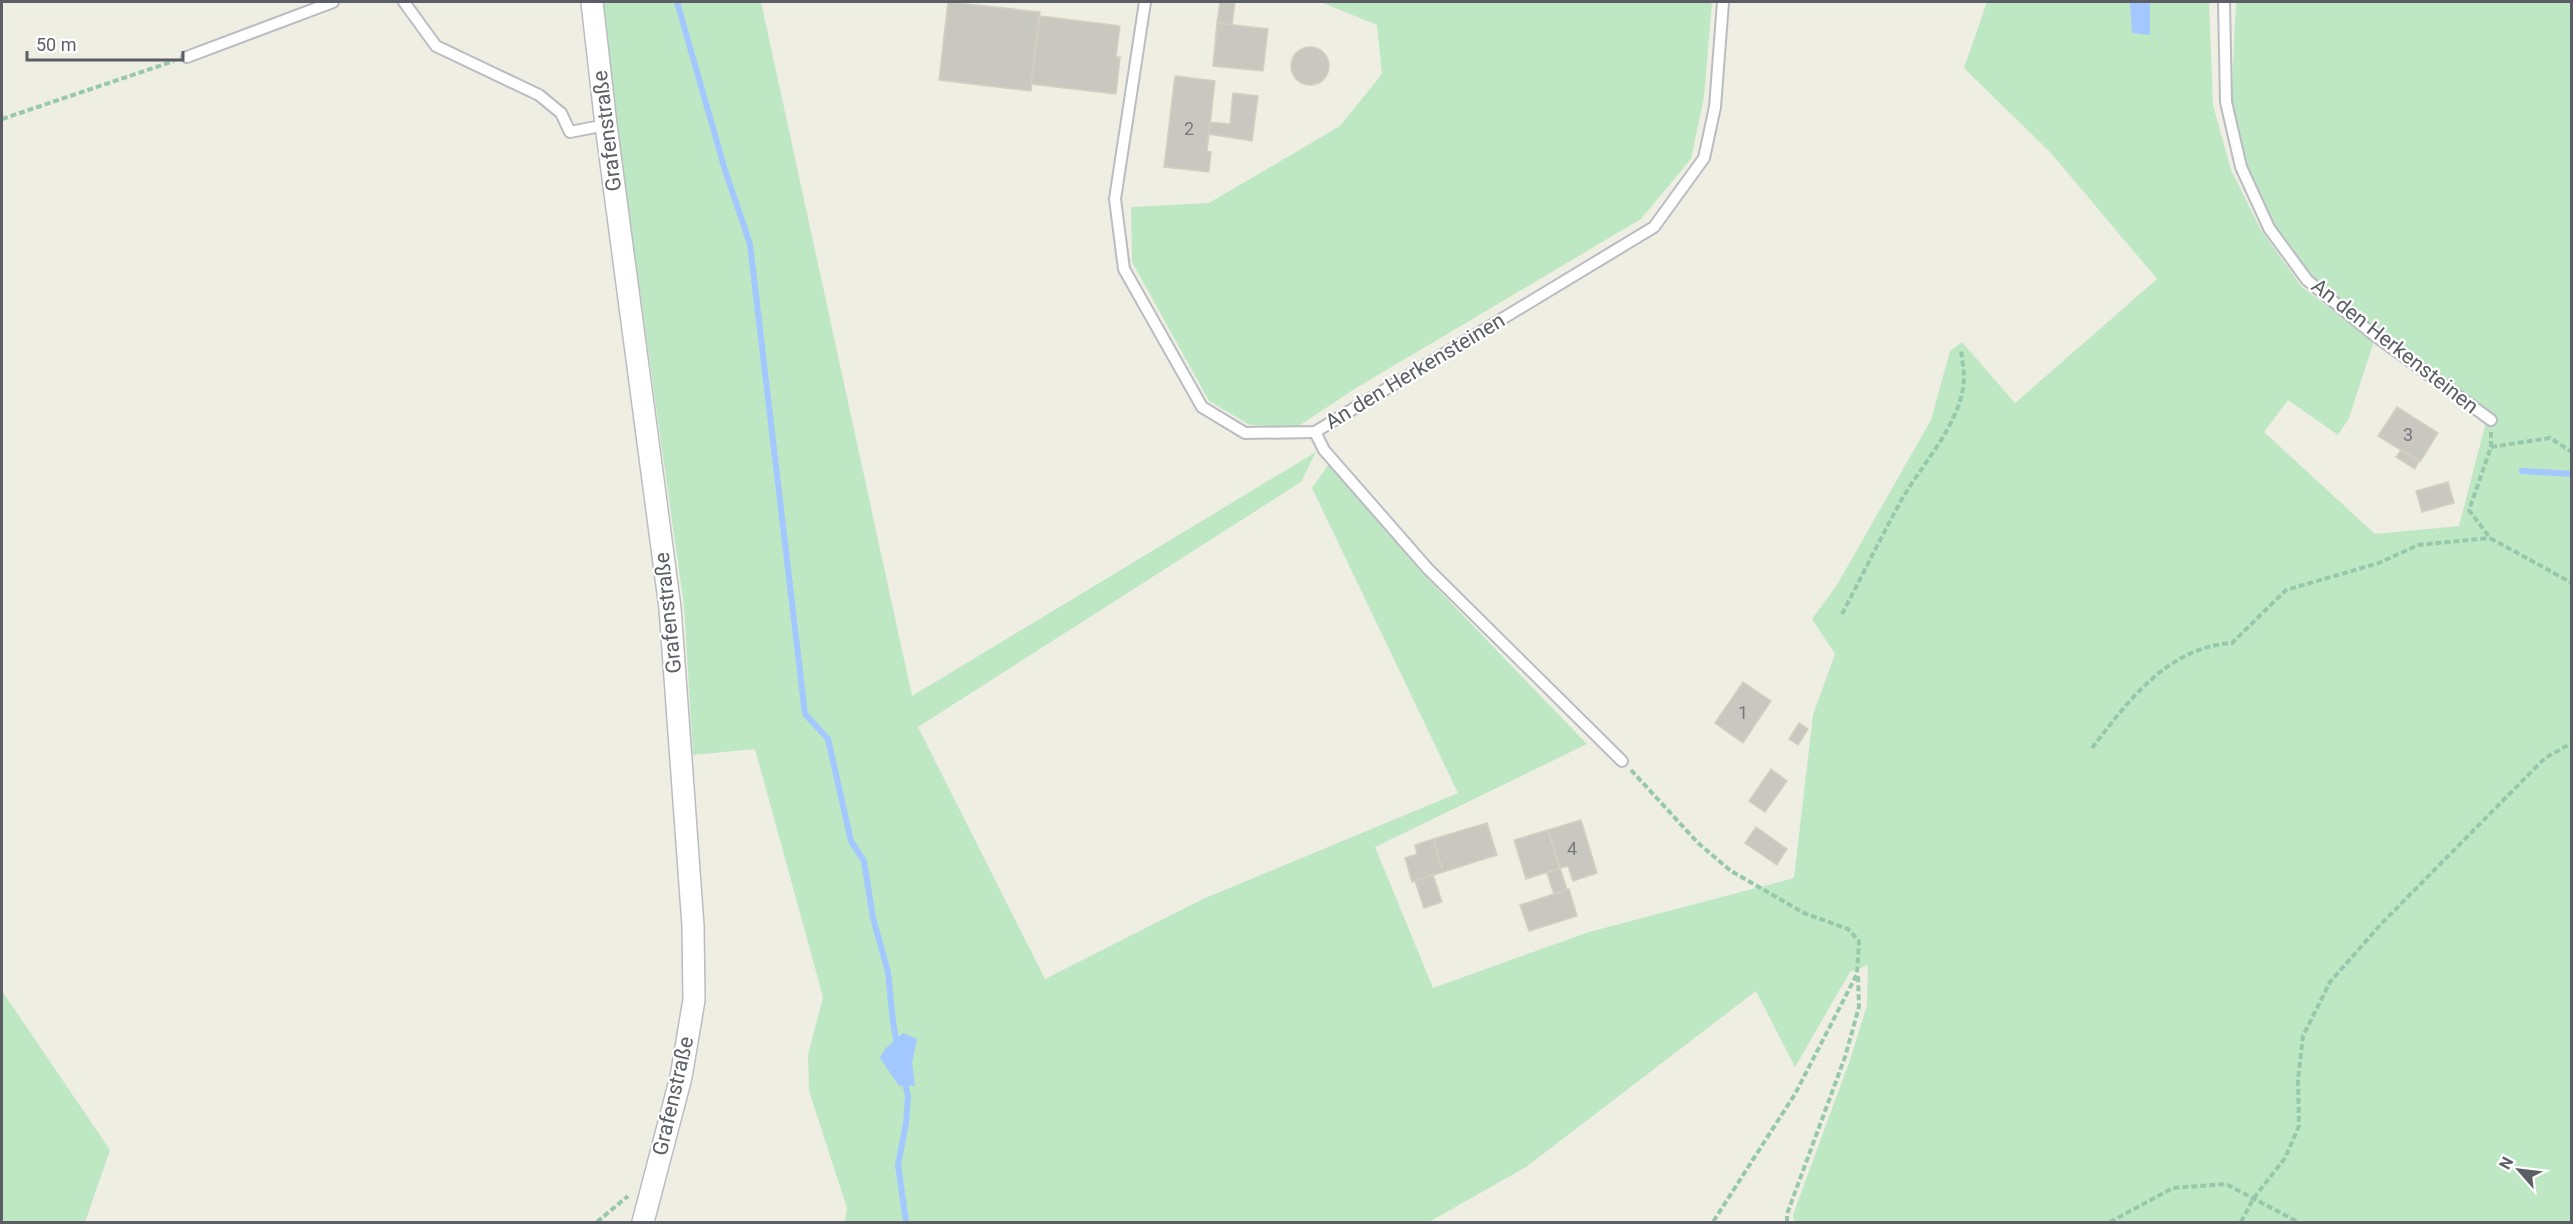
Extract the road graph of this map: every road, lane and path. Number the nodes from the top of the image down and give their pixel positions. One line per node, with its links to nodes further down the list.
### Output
1 (333, 2): 7 (lane)
2 (404, 2): 9 (lane)
3 (592, 2): 9 (street, Grafenstraße)
4 (1145, 2): 12 (lane, An den Herkensteinen)
5 (1723, 2): 12 (lane, An den Herkensteinen)
6 (2224, 2): 11 (lane, An den Herkensteinen)
7 (187, 57): 8 (path)
8 (2, 119)
9 (606, 125): 22 (street, Grafenstraße)
10 (1961, 350): 17 (path)
11 (2491, 420): 13 (path)
12 (1315, 432): 20 (lane)
13 (2491, 447): 14 (path); 15 (path)
14 (2571, 452)
15 (2490, 538): 16 (path); 19 (path)
16 (2571, 583)
17 (1842, 614)
18 (2571, 743): 23 (path)
19 (2092, 748)
20 (1622, 761): 21 (path)
21 (1857, 974): 26 (path); 27 (path)
22 (653, 1181): 24 (path); 25 (street, Grafenstraße)
23 (2253, 1198): 28 (path); 29 (path); 30 (path)
24 (597, 1222)
25 (643, 1222)
26 (1713, 1222)
27 (1787, 1222)
28 (2110, 1222)
29 (2241, 1222)
30 (2298, 1222)

